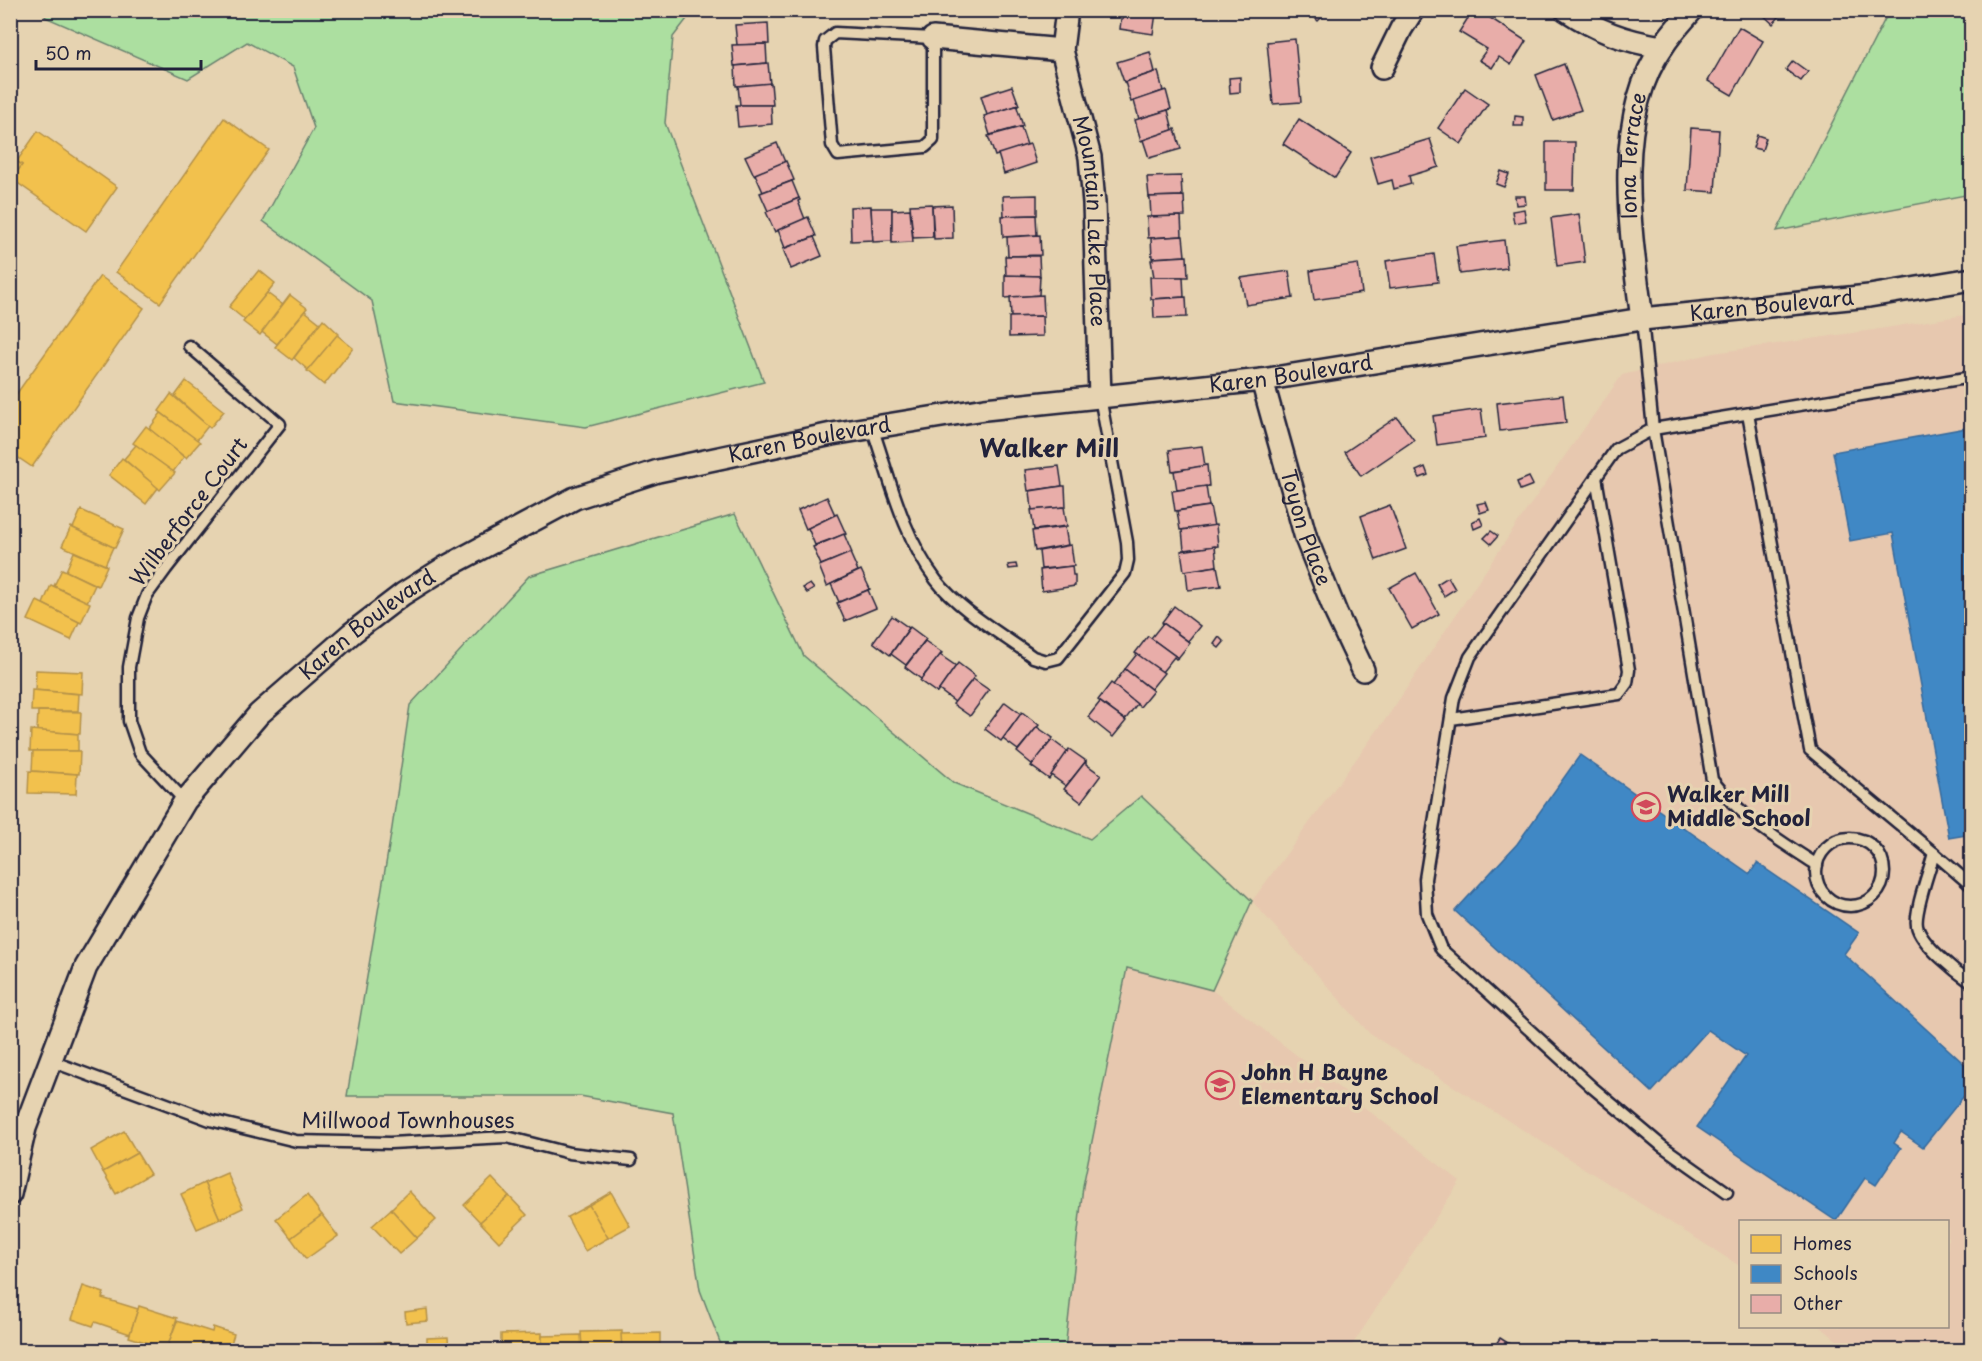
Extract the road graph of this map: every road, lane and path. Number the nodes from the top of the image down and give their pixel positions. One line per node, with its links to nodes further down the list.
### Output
1 (1067, 10): 7 (street, Mountain Lake Place)
2 (1413, 10): 8 (street)
3 (1566, 10): 6 (street)
4 (1692, 10): 6 (street, Iona Terrace)
5 (933, 38): 5 (lane); 7 (street)
6 (1662, 46): 10 (street, Iona Terrace)
7 (1062, 50): 14 (street, Mountain Lake Place)
8 (1382, 68)
9 (1971, 279): 10 (street, Karen Boulevard)
10 (1642, 319): 13 (street, Karen Boulevard); 17 (lane)
11 (189, 346): 21 (lane, Wilberforce Court)
12 (1971, 377): 15 (lane)
13 (1262, 380): 14 (street, Karen Boulevard); 19 (street, Toyon Place)
14 (1100, 397): 16 (street, Karen Boulevard); 16 (lane)
15 (1748, 414): 17 (lane); 22 (lane)
16 (872, 428): 21 (street, Karen Boulevard)
17 (1653, 429): 18 (lane); 23 (lane)
18 (1596, 477): 20 (lane); 20 (lane)
19 (1363, 670)
20 (1451, 719): 29 (lane)
21 (184, 801): 26 (street, Karen Boulevard)
22 (1934, 853): 24 (lane); 25 (lane)
23 (1816, 865): 23 (lane)
24 (1971, 886)
25 (1971, 983)
26 (51, 1061): 27 (street, Karen Boulevard); 28 (lane, Millwood Townhouses)
27 (18, 1122): 30 (street, Karen Boulevard)
28 (631, 1160)
29 (1727, 1192)
30 (10, 1194)

